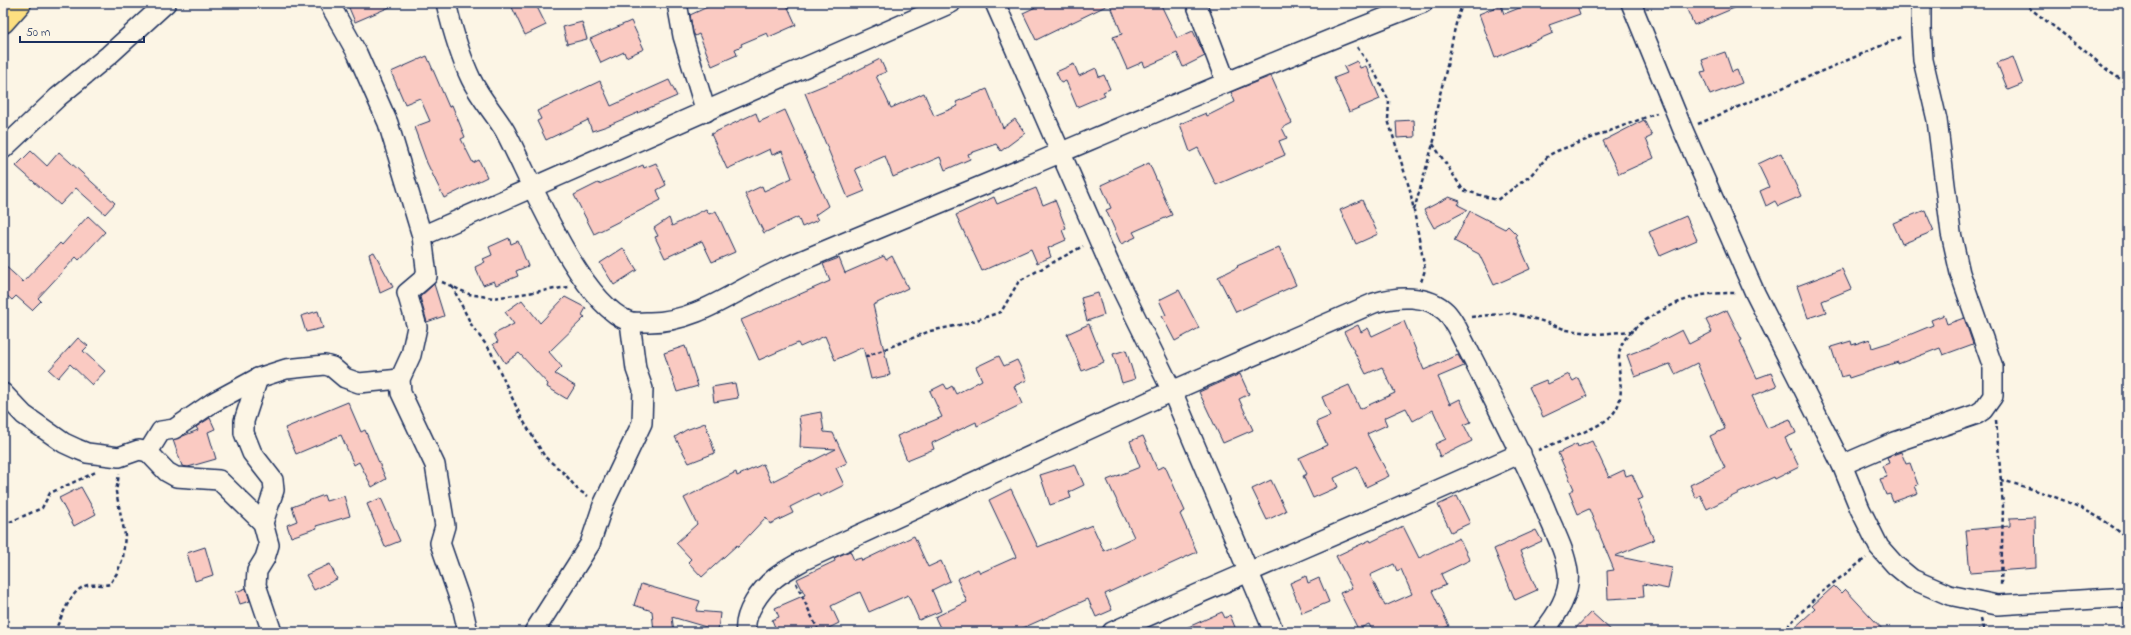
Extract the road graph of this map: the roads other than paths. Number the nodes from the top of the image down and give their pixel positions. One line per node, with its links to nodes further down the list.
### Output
1 (20, 3): 12 (highway)
2 (166, 3): 15 (street)
3 (330, 3): 18 (street)
4 (446, 3): 17 (street)
5 (677, 3): 14 (street)
6 (951, 3): 14 (street)
7 (995, 3): 16 (street)
8 (1196, 3): 13 (street)
9 (1423, 3): 13 (street)
10 (1631, 3): 26 (street)
11 (1921, 3): 26 (street)
12 (3, 22)
13 (1226, 82): 16 (street)
14 (706, 112): 17 (street)
15 (3, 149)
16 (1060, 154): 19 (street); 22 (street)
17 (532, 187): 18 (street); 19 (street)
18 (422, 236): 21 (street)
19 (630, 322): 33 (street)
20 (258, 378): 21 (street); 24 (street); 27 (street)
21 (400, 379): 32 (street)
22 (1172, 391): 25 (street); 28 (street); 30 (street)
23 (3, 393): 24 (street)
24 (148, 452): 27 (street)
25 (1522, 455): 28 (street); 36 (street)
26 (1842, 465): 29 (street)
27 (263, 524): 31 (street)
28 (1249, 571): 34 (street); 35 (street)
29 (2128, 597)
30 (742, 629)
31 (272, 632)
32 (468, 632)
33 (534, 632)
34 (1112, 632)
35 (1274, 632)
36 (1543, 632)

